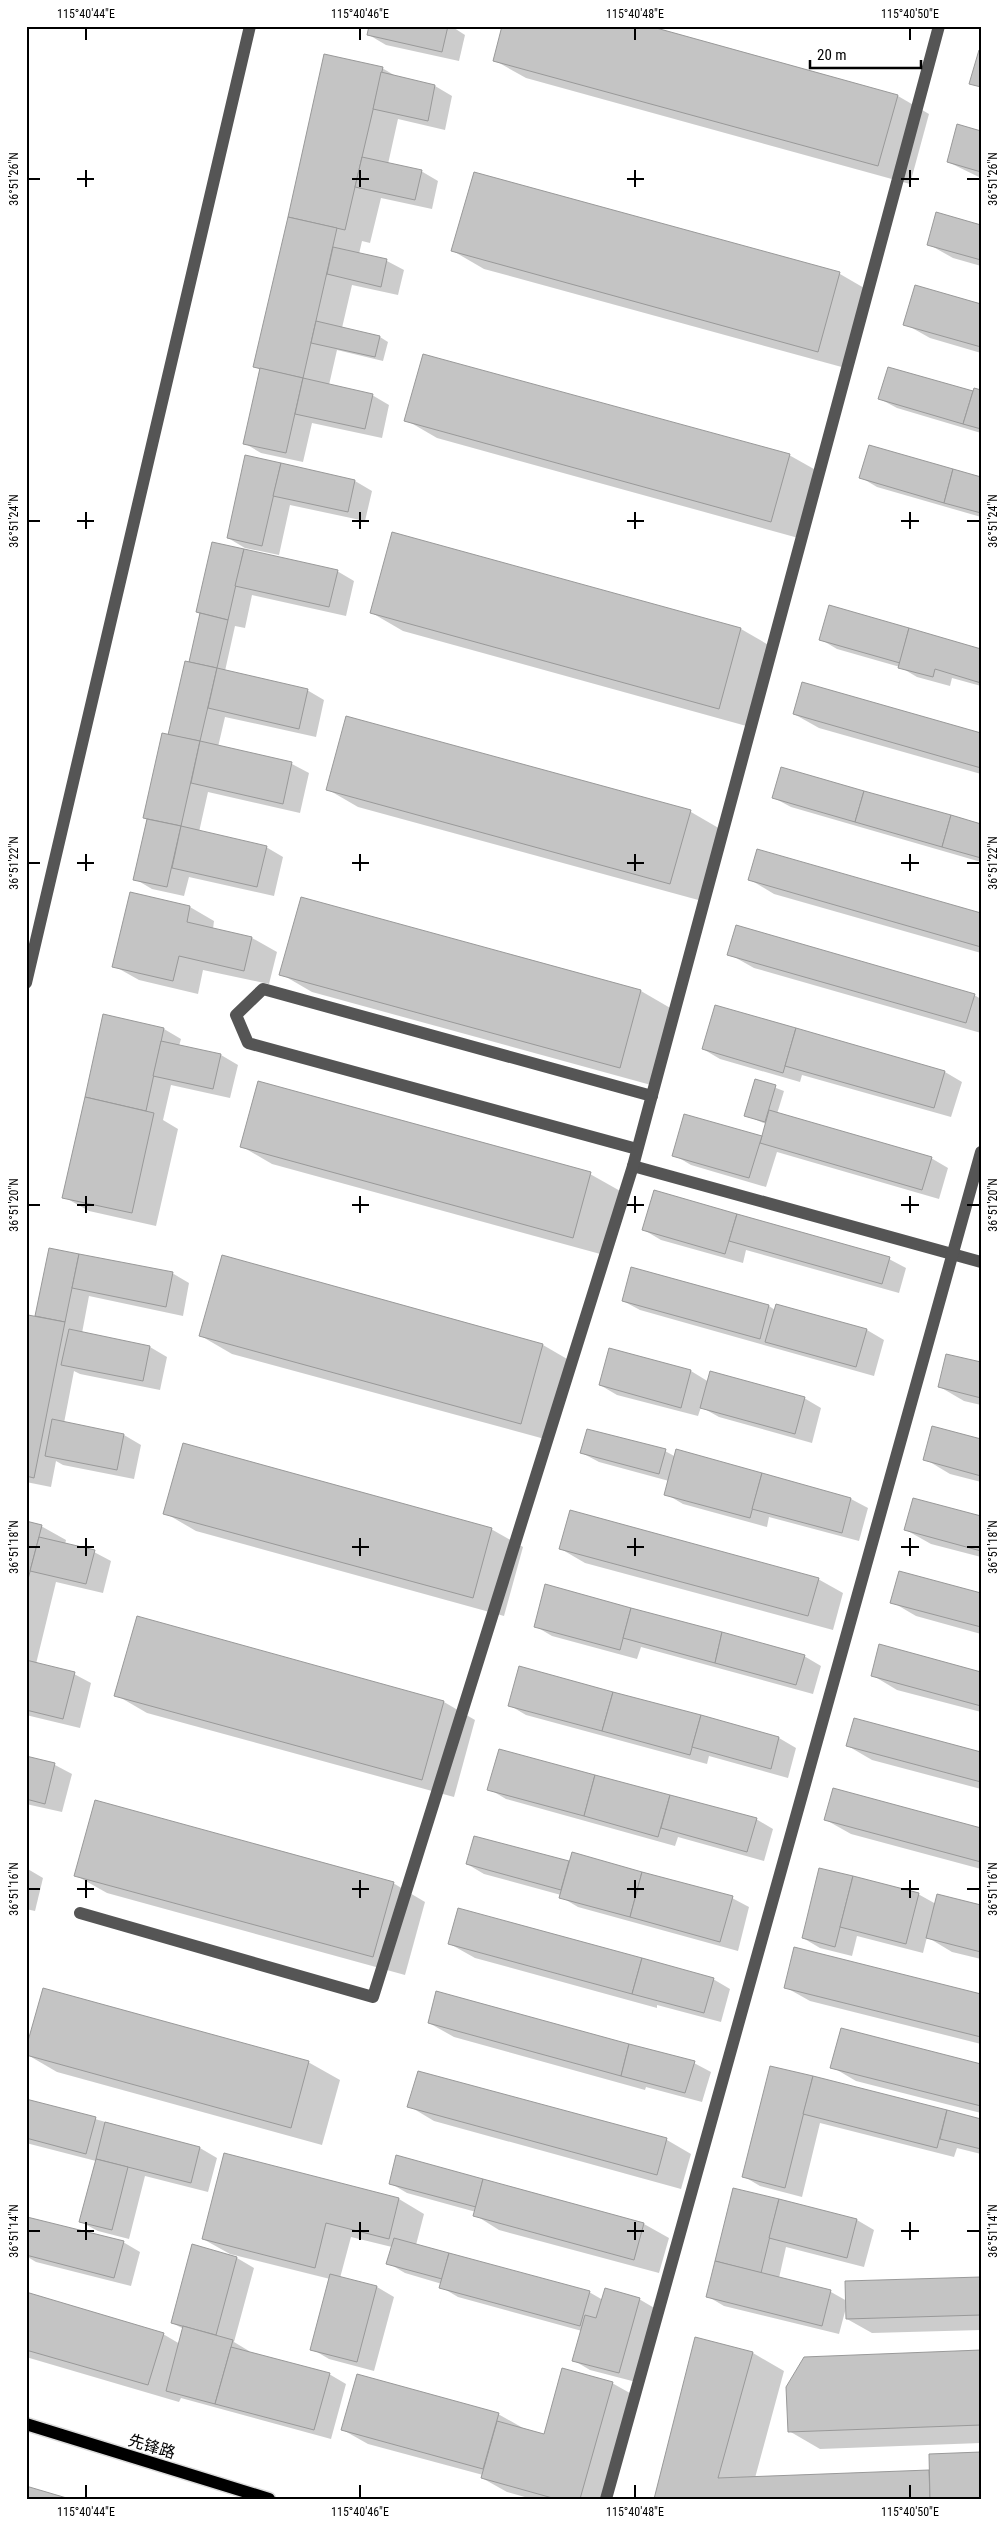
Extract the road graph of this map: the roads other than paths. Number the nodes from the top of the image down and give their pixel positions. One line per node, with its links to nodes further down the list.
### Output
1 (250, 26): 3 (street)
2 (938, 26): 4 (street)
3 (26, 983)
4 (652, 1096): 5 (street); 5 (street)
5 (637, 1149): 7 (street)
6 (981, 1152): 8 (street)
7 (633, 1166): 8 (street); 10 (street)
8 (952, 1254): 9 (street); 13 (street)
9 (981, 1262)
10 (80, 1913)
11 (26, 2424): 12 (main road, 先锋路)
12 (269, 2499)
13 (606, 2499)

